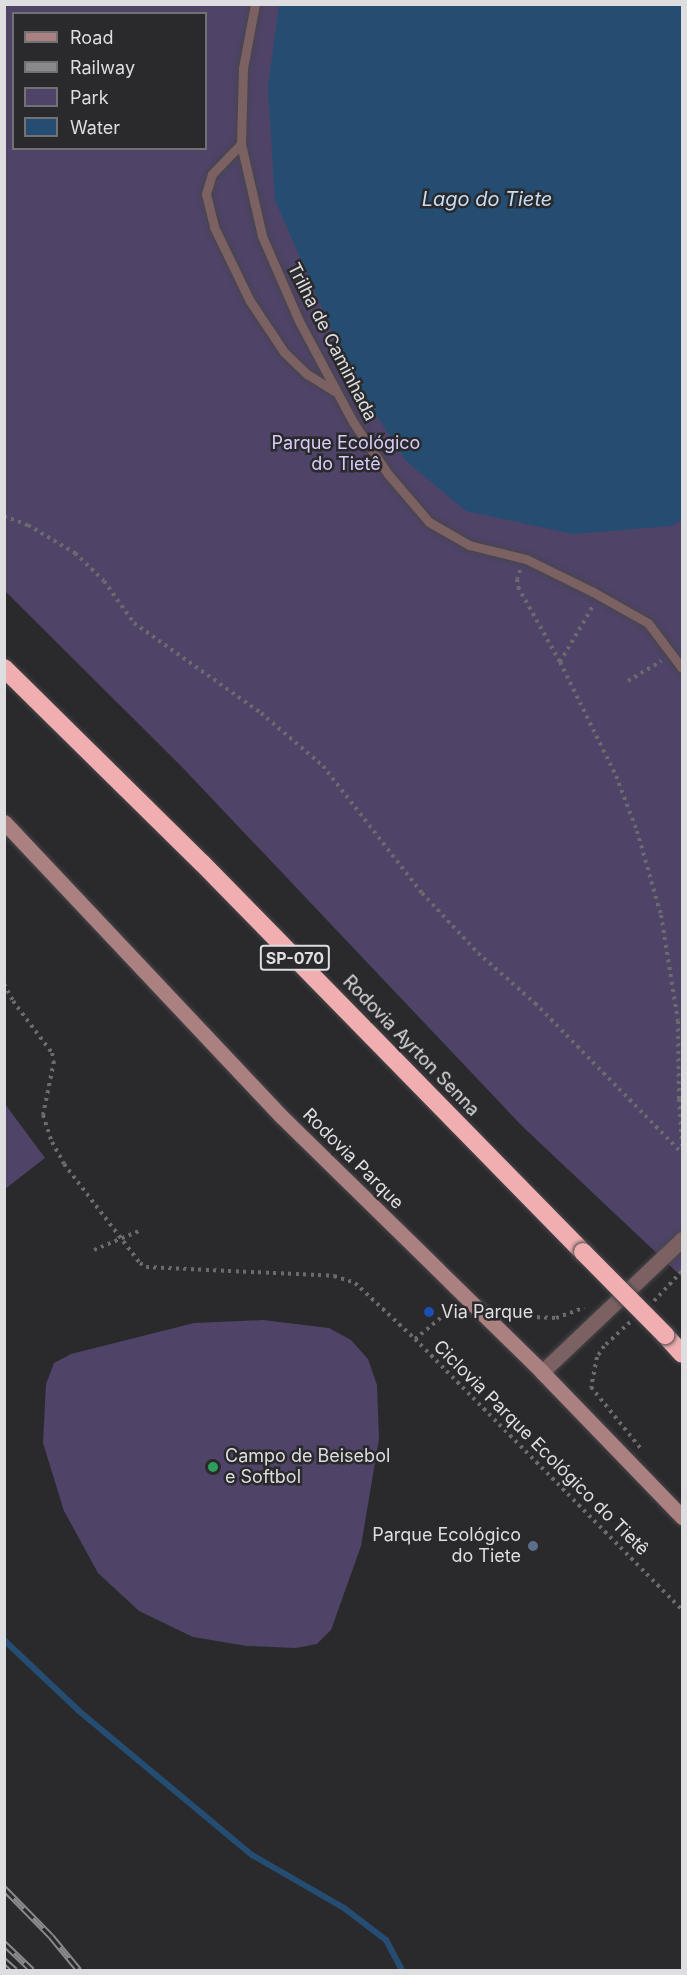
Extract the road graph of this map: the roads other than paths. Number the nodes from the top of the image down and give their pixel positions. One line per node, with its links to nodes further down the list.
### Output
1 (255, 4): 2 (lane, Trilha de Caminhada)
2 (240, 144): 3 (lane, Trilha de Caminhada); 3 (lane)
3 (336, 393): 5 (lane, Trilha de Caminhada)
4 (4, 668): 8 (highway, Rodovia Ayrton Senna / SP-070, bridge)
5 (682, 668)
6 (4, 822): 9 (street, Rodovia Parque)
7 (682, 1239): 9 (street)
8 (682, 1354)
9 (542, 1372): 10 (street, Rodovia Parque)
10 (682, 1517)

